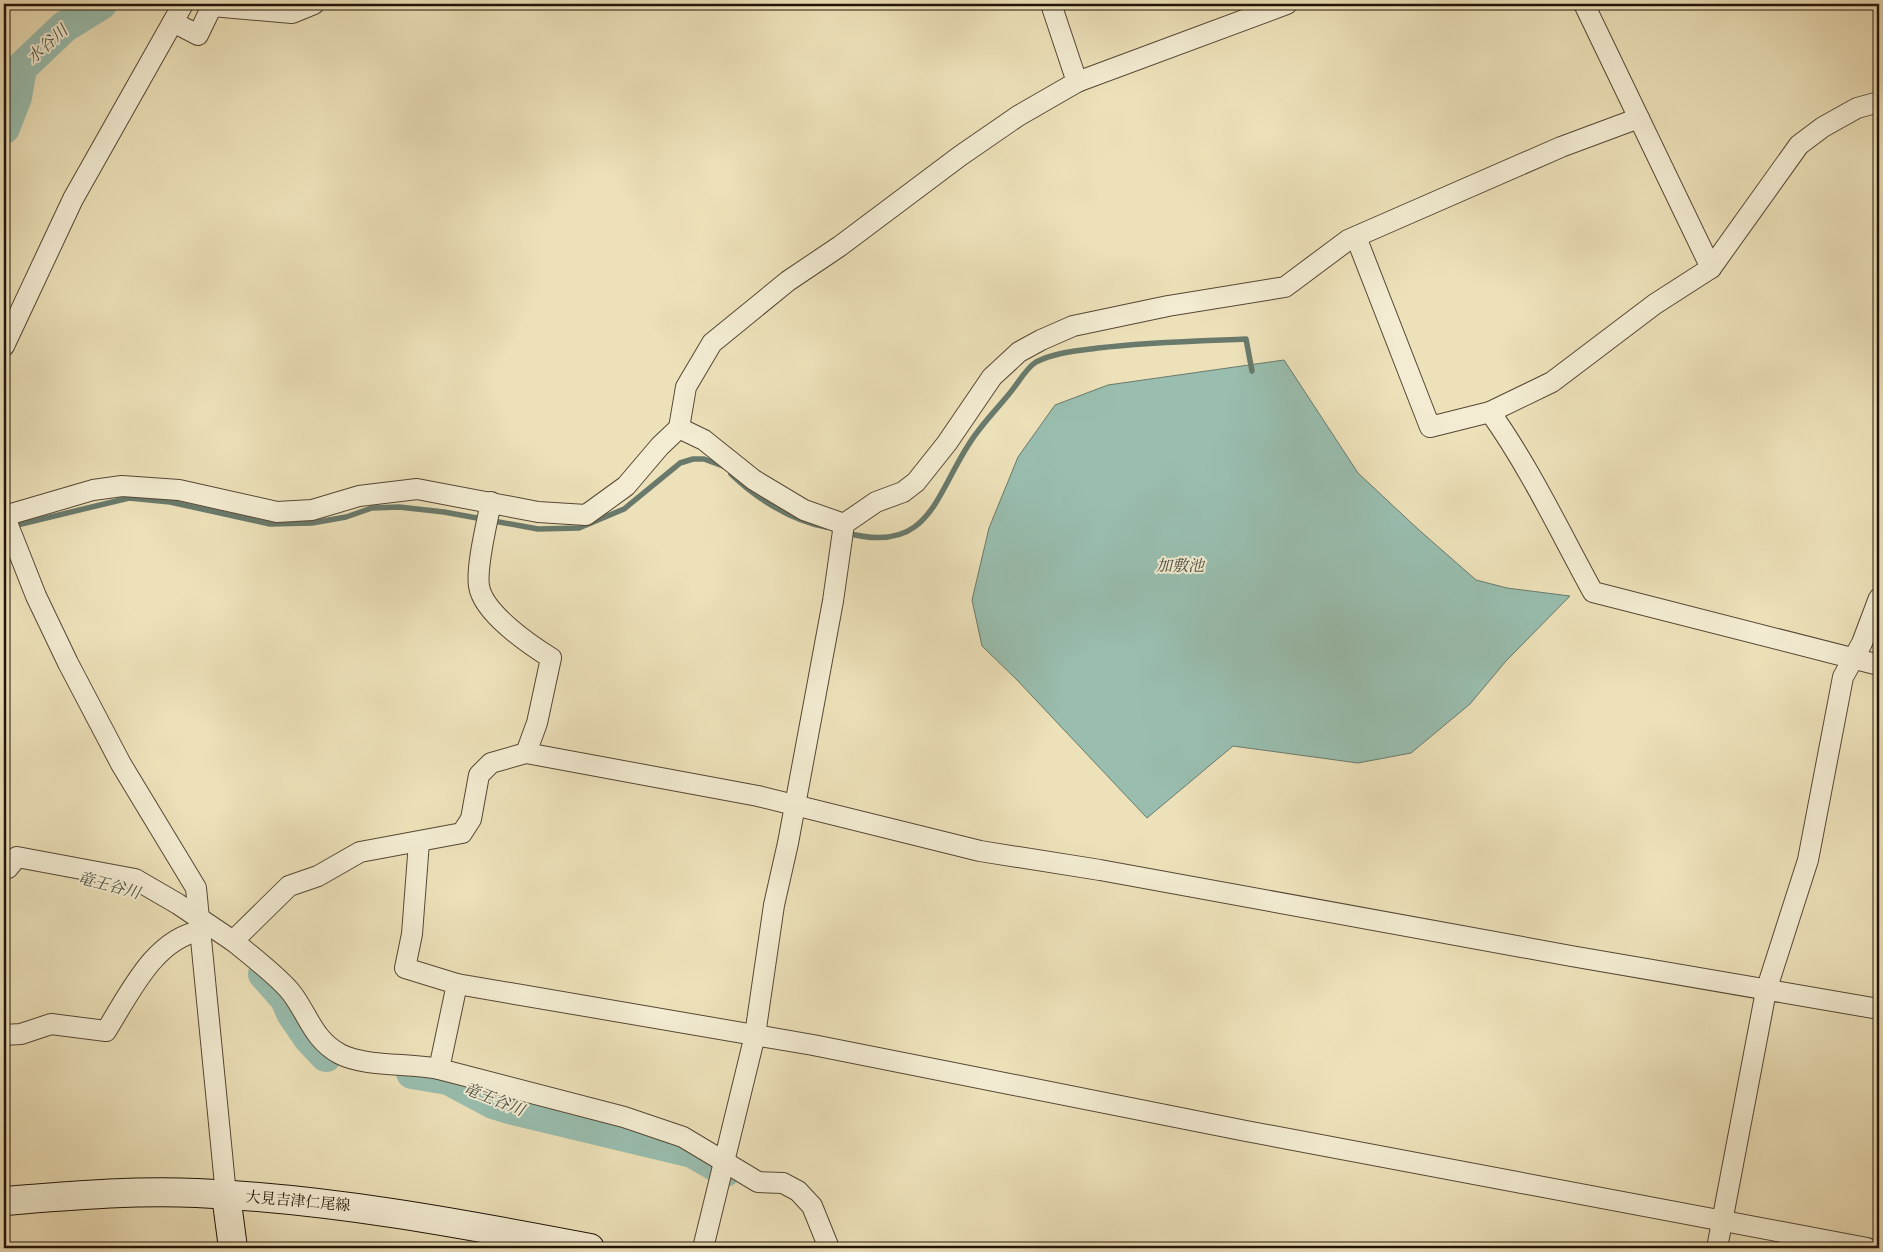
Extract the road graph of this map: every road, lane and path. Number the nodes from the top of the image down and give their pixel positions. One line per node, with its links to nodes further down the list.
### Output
1 (183, 4): 6 (street)
2 (314, 4): 6 (street)
3 (1050, 4): 7 (street)
4 (1287, 4): 7 (street)
5 (1584, 4): 9 (street)
6 (173, 22): 12 (street)
7 (1077, 82): 14 (street)
8 (1879, 102): 11 (street)
9 (1638, 118): 10 (street); 11 (street)
10 (1356, 236): 13 (street); 17 (street)
11 (1711, 268): 13 (street)
12 (4, 346)
13 (1490, 412): 19 (street)
14 (679, 428): 15 (street); 17 (street)
15 (489, 513): 16 (street); 21 (street)
16 (6, 520): 25 (street)
17 (844, 524): 22 (street)
18 (1879, 598): 19 (street)
19 (1852, 658): 20 (street); 28 (street)
20 (1879, 665)
21 (526, 753): 22 (street); 23 (street)
22 (795, 806): 28 (street); 31 (street)
23 (419, 842): 26 (street); 27 (street)
24 (4, 867): 25 (street)
25 (200, 924): 26 (street); 30 (street); 34 (street)
26 (234, 941): 32 (street)
27 (457, 984): 31 (street); 32 (street)
28 (1766, 991): 29 (street); 36 (street)
29 (1879, 1009)
30 (4, 1035)
31 (755, 1035): 33 (street); 36 (street)
32 (439, 1069): 33 (street)
33 (723, 1168): 39 (street); 40 (street)
34 (226, 1195): 35 (main road, 大見吉津仁尾線); 37 (main road); 38 (main road, 大見吉津仁尾線)
35 (4, 1201)
36 (1722, 1220): 41 (street); 42 (street)
37 (233, 1248)
38 (590, 1248)
39 (703, 1248)
40 (828, 1248)
41 (1717, 1248)
42 (1867, 1248)

